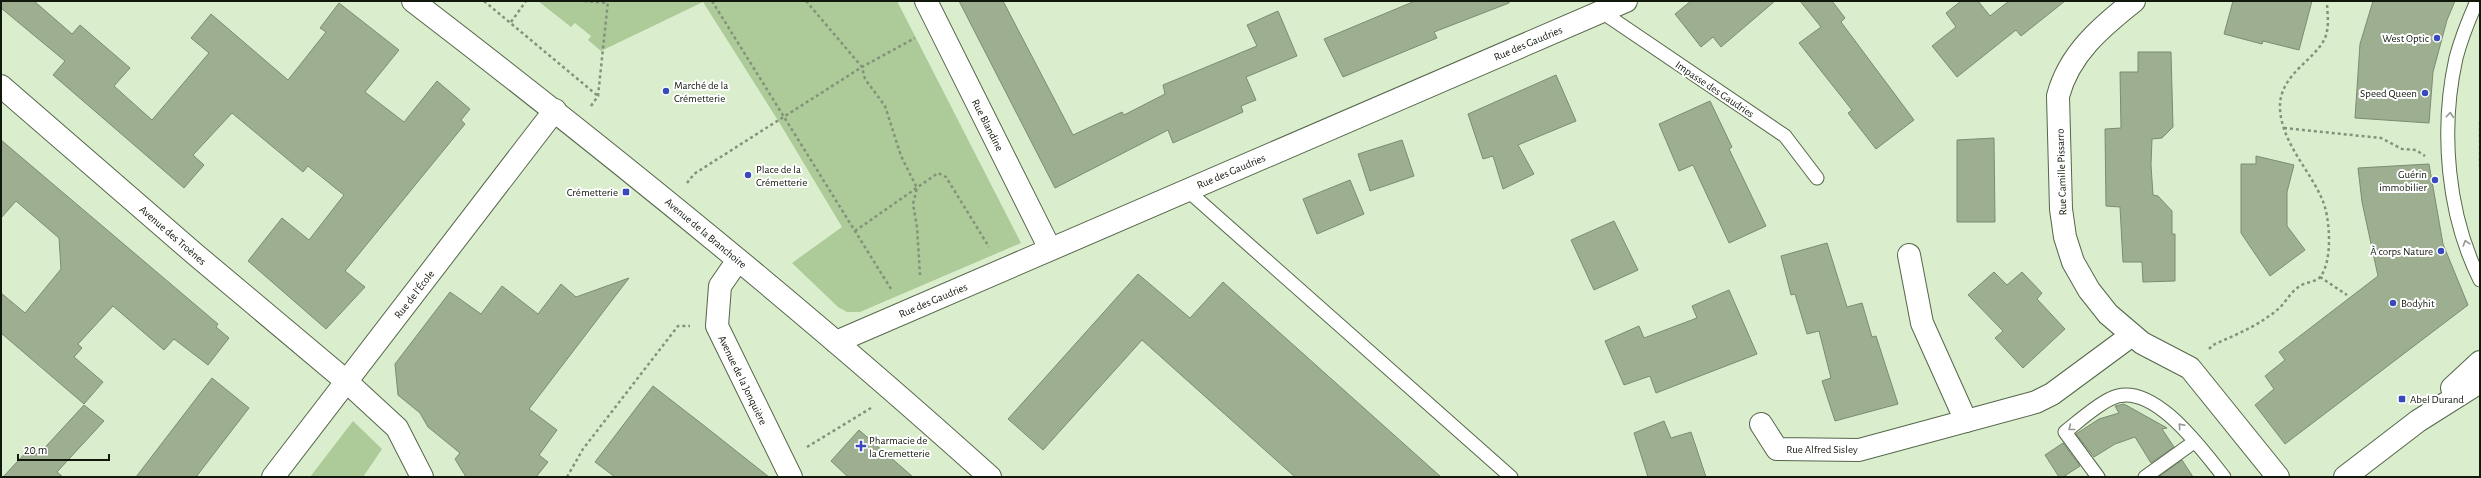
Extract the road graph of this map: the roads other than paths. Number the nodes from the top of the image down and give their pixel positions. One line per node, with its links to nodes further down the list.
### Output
1 (413, 1): 7 (street, Avenue de la Branchoire)
2 (926, 1): 10 (street, Rue Blandine)
3 (2134, 1): 14 (street, Rue Camille Pissarro)
4 (2477, 1): 13 (lane, one-way to 4)
5 (1612, 5): 8 (lane, Impasse des Gaudries); 9 (street, Rue des Gaudries)
6 (1, 86): 17 (street, Avenue des Troènes)
7 (555, 110): 12 (street, Avenue de la Branchoire); 17 (street, Rue de l'École)
8 (1817, 178)
9 (1187, 190): 10 (street, Rue des Gaudries); 27 (lane)
10 (1050, 249): 15 (street, Rue des Gaudries)
11 (1909, 255): 19 (street)
12 (738, 260): 15 (street, Avenue de la Branchoire); 23 (street, Avenue de la Jonquière)
13 (2480, 280)
14 (2132, 335): 19 (street, Rue Alfred Sisley); 31 (street, Rue Camille Pissarro)
15 (836, 342): 26 (street, Avenue de la Branchoire)
16 (2480, 362): 20 (street)
17 (346, 381): 24 (street, Rue de l'École); 25 (street, Avenue des Troènes)
18 (2480, 382): 20 (street)
19 (1966, 421): 21 (street, Rue Alfred Sisley)
20 (2418, 421): 32 (street)
21 (1761, 424)
22 (2194, 442): 28 (lane, one-way to 28); 29 (lane); 30 (lane)
23 (787, 470)
24 (272, 477)
25 (422, 477)
26 (990, 477)
27 (1511, 477)
28 (2098, 477)
29 (2145, 477)
30 (2224, 477)
31 (2278, 477)
32 (2345, 477)

